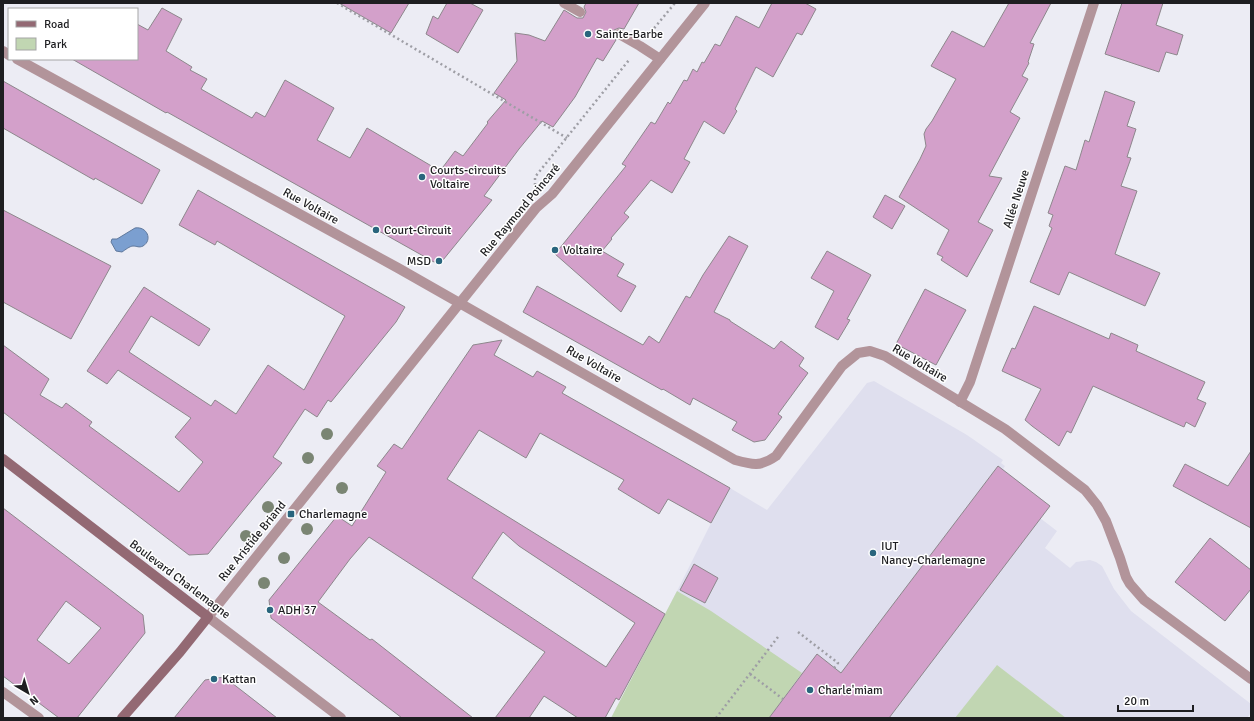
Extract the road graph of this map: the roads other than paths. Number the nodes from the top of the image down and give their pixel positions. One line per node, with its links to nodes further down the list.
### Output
1 (564, 3): 4 (street)
2 (704, 3): 6 (street, Rue Raymond Poincaré)
3 (1094, 3): 9 (street, Allée Neuve)
4 (580, 12)
5 (619, 34): 6 (street)
6 (660, 59): 8 (street, Rue Raymond Poincaré)
7 (19, 60): 8 (street, Rue Voltaire)
8 (459, 303): 9 (street, Rue Voltaire); 10 (street, Rue Raymond Poincaré)
9 (960, 402): 13 (street, Rue Voltaire)
10 (355, 434): 12 (street, Rue Aristide Briand)
11 (3, 459): 12 (main road, Boulevard Charlemagne)
12 (208, 617): 16 (main road, Rue Aristide Briand); 17 (street, Boulevard Charlemagne)
13 (1251, 679)
14 (3, 692): 15 (street)
15 (39, 718)
16 (122, 718)
17 (341, 718)

